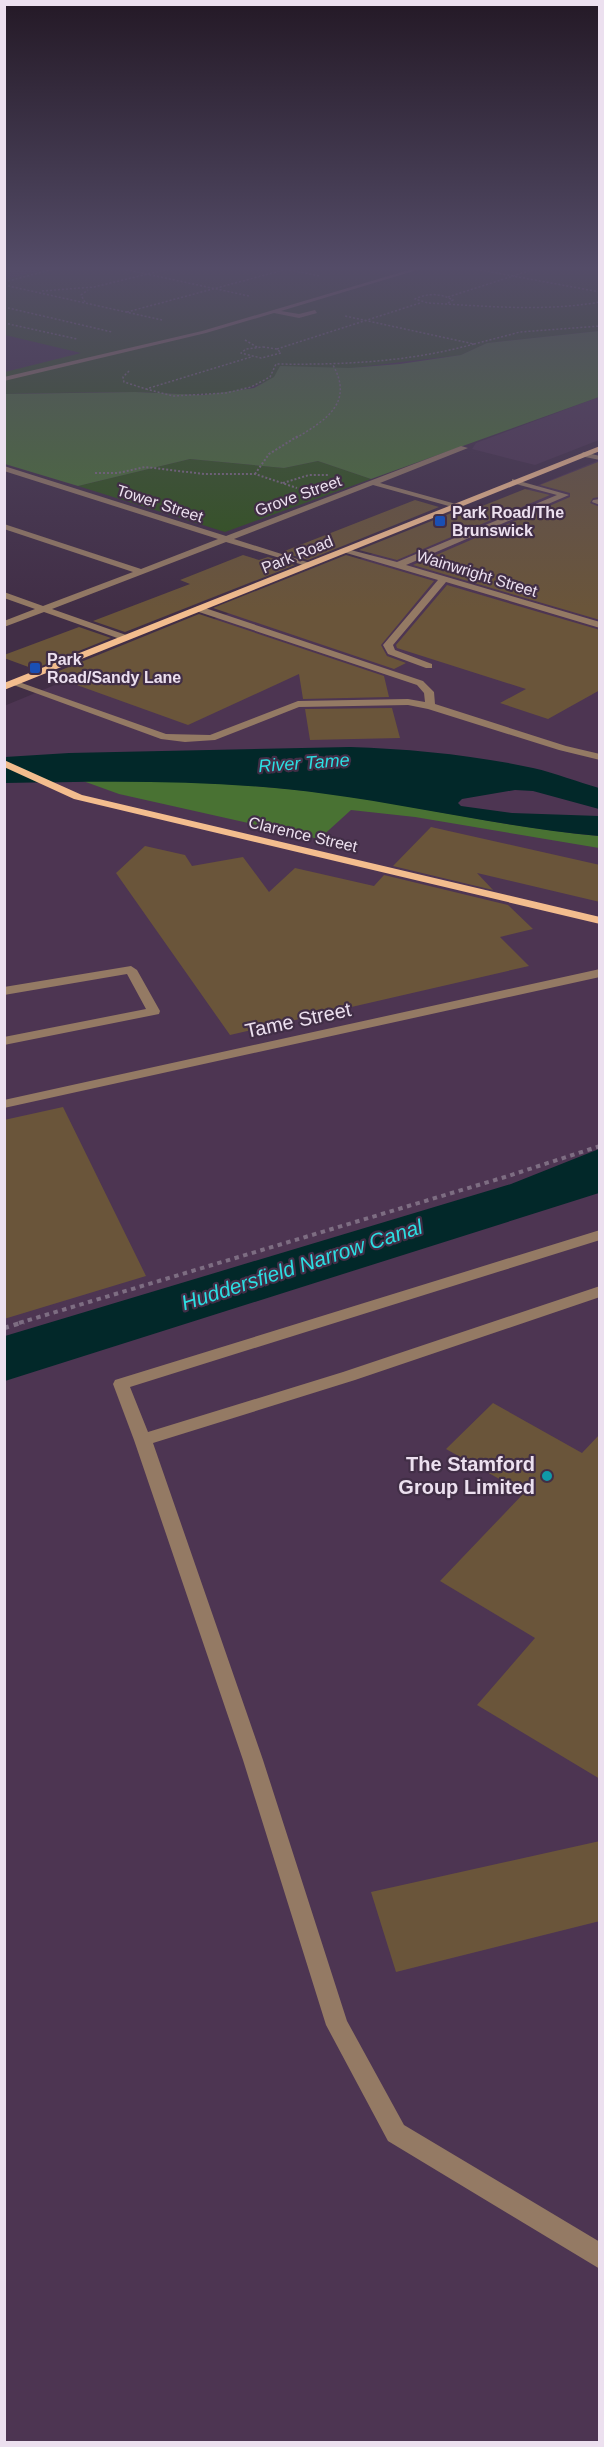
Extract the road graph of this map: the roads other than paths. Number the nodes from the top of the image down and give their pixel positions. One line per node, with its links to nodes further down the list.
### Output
1 (464, 448): 7 (street, Grove Street)
2 (600, 448): 3 (main road, Park Road)
3 (583, 454): 4 (street); 6 (main road, Park Road)
4 (600, 458)
5 (4, 468): 10 (street, Tower Street)
6 (515, 482): 8 (main road, Park Road); 13 (street)
7 (374, 483): 8 (street); 10 (street, Grove Street)
8 (453, 506): 11 (main road, Park Road)
9 (4, 526): 14 (street)
10 (225, 540): 12 (street, Tower Street); 14 (street, Grove Street)
11 (346, 550): 12 (main road, Park Road); 13 (street, Wainwright Street)
12 (307, 565): 17 (main road, Park Road)
13 (398, 565): 15 (street, Wainwright Street)
14 (143, 572): 18 (street, Grove Street)
15 (444, 579): 20 (street, Wainwright Street); 22 (street)
16 (4, 595): 18 (street)
17 (199, 609): 21 (main road, Park Road); 24 (street)
18 (45, 610): 19 (street, Grove Street); 21 (street)
19 (4, 624)
20 (600, 625)
21 (126, 638): 23 (main road, Park Road)
22 (429, 666)
23 (9, 685): 24 (street)
24 (430, 706): 25 (street)
25 (600, 757)
26 (4, 763): 27 (main road, Clarence Street)
27 (600, 921)
28 (600, 973): 31 (street, Tame Street)
29 (4, 991): 30 (street)
30 (4, 1041)
31 (4, 1104)
32 (600, 1235): 34 (street)
33 (600, 1291): 34 (street)
34 (143, 1440): 35 (street)
35 (600, 2257)

